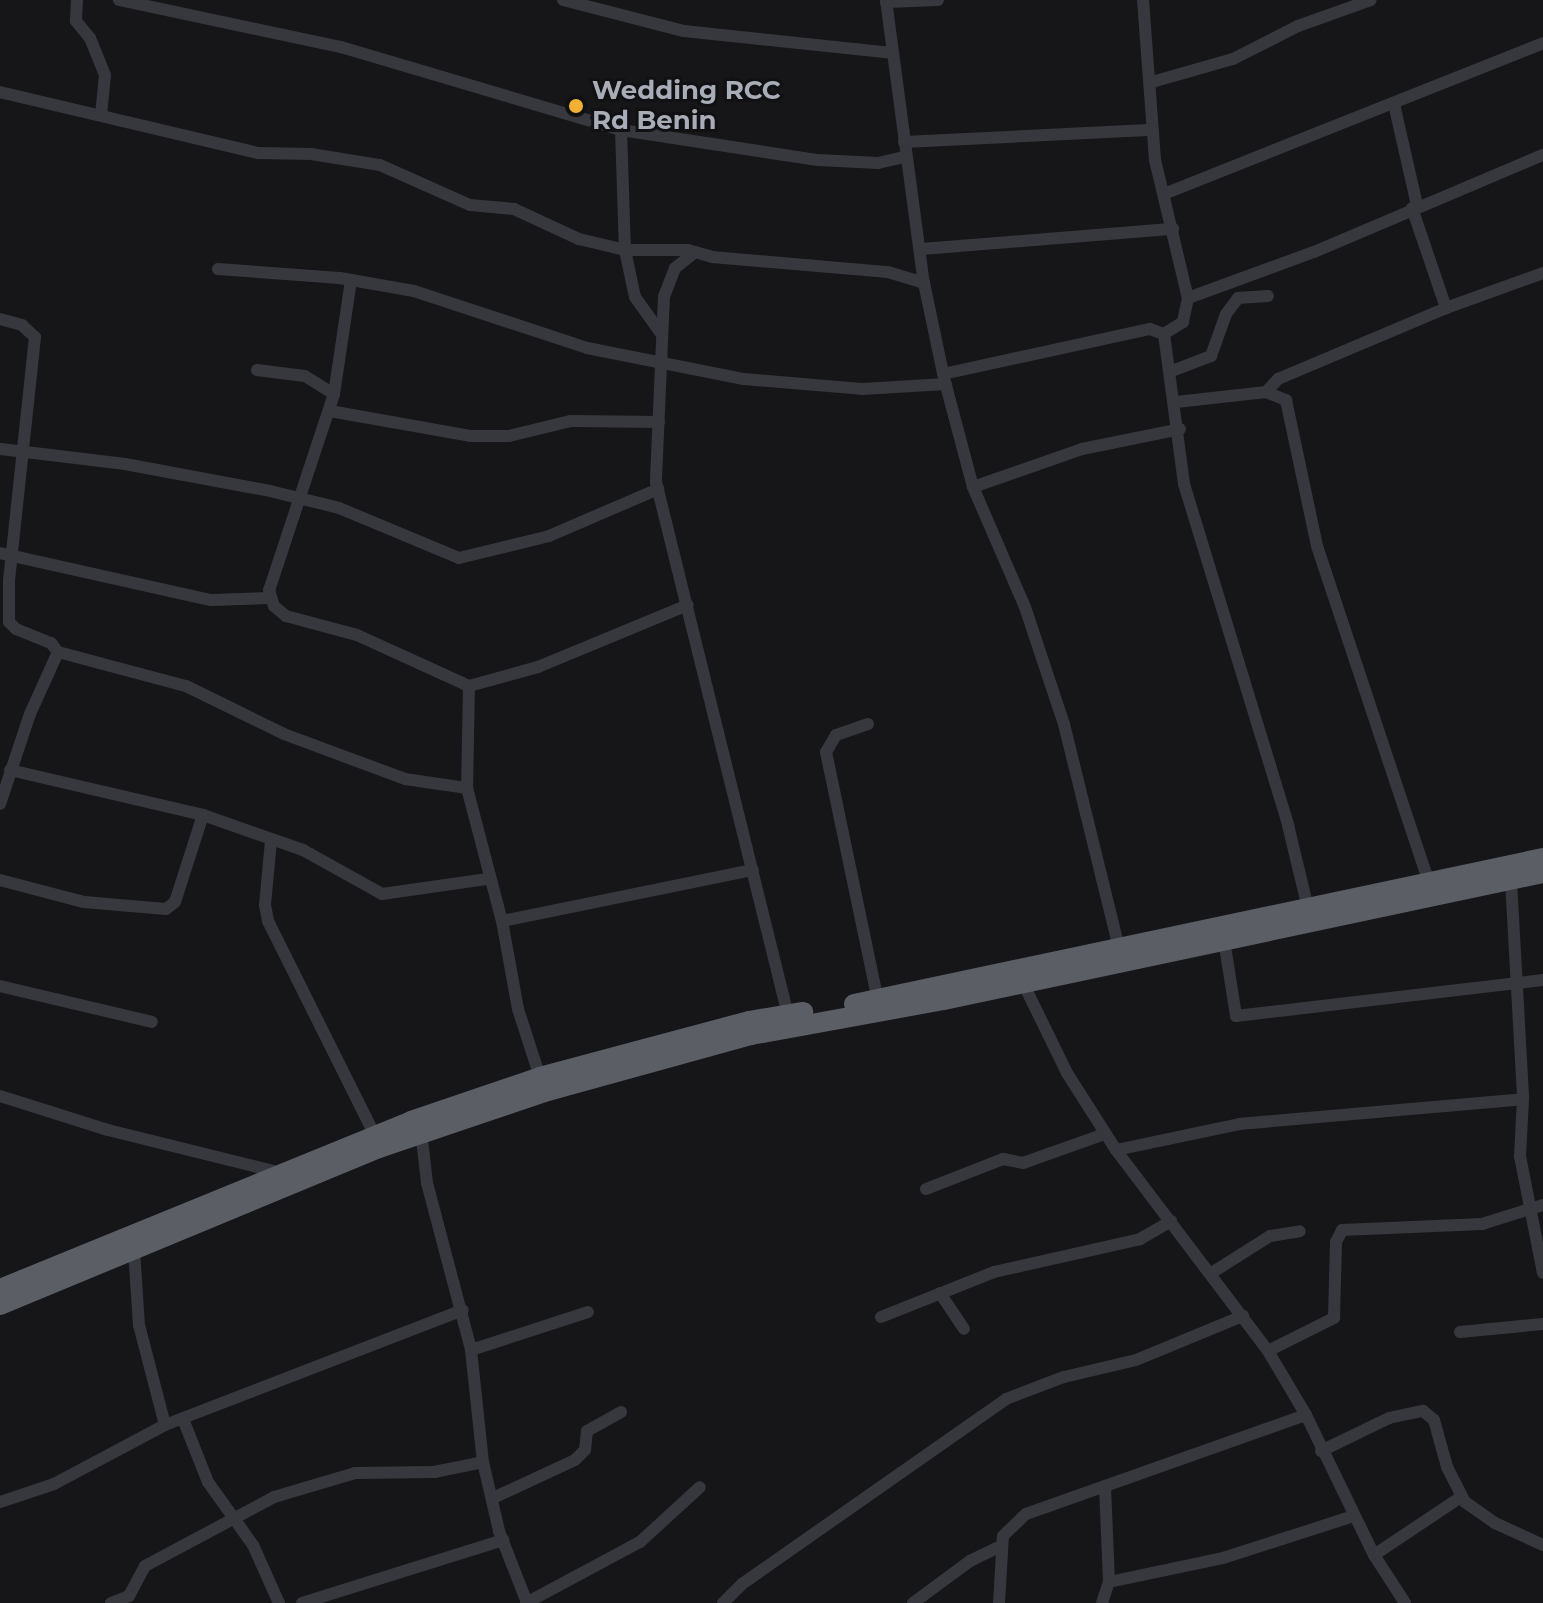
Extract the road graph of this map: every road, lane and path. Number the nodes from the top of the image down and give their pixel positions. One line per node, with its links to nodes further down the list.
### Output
1 (77, 0): 13 (street)
2 (119, 0): 14 (street)
3 (563, 0): 9 (street)
4 (938, 0): 7 (street)
5 (1143, 0): 10 (street)
6 (1371, 0): 10 (street)
7 (886, 1): 9 (street)
8 (1543, 43): 12 (street)
9 (892, 53): 16 (street)
10 (1152, 82): 15 (street)
11 (0, 92): 13 (street)
12 (1394, 104): 19 (street); 20 (street)
13 (101, 115): 23 (street)
14 (621, 130): 18 (street); 23 (street)
15 (1153, 130): 16 (street); 19 (street)
16 (904, 142): 18 (street)
17 (1543, 155): 20 (street)
18 (905, 157): 22 (street)
19 (1164, 194): 21 (street)
20 (1414, 206): 30 (street); 31 (street)
21 (1173, 229): 22 (street); 30 (street)
22 (922, 249): 28 (street)
23 (625, 250): 24 (street); 33 (street)
24 (695, 252): 28 (street); 33 (street)
25 (218, 269): 27 (street)
26 (1543, 273): 31 (street)
27 (351, 280): 35 (street); 40 (street)
28 (924, 283): 38 (street)
29 (1268, 296): 37 (street)
30 (1188, 298): 34 (street)
31 (1446, 308): 39 (street)
32 (0, 319): 46 (street)
33 (660, 332): 35 (street)
34 (1164, 334): 37 (street); 38 (street)
35 (663, 365): 38 (street); 43 (street)
36 (257, 370): 40 (street)
37 (1172, 371): 41 (street)
38 (945, 379): 48 (street)
39 (1266, 392): 41 (street); 70 (street)
40 (334, 394): 42 (street)
41 (1176, 402): 44 (street)
42 (330, 411): 43 (street); 50 (street)
43 (659, 422): 49 (street)
44 (1180, 429): 48 (street); 71 (street)
45 (1, 448): 46 (street); 47 (street)
46 (23, 450): 47 (street); 50 (street)
47 (20, 470): 52 (street)
48 (973, 487): 74 (street)
49 (658, 489): 50 (street); 54 (street)
50 (297, 499): 53 (street)
51 (0, 553): 52 (street)
52 (14, 554): 53 (street); 55 (street)
53 (269, 598): 57 (street)
54 (688, 605): 57 (street); 65 (street)
55 (4, 622): 56 (street)
56 (58, 652): 59 (street); 60 (street)
57 (469, 686): 60 (street)
58 (868, 724): 79 (street)
59 (7, 765): 61 (street); 62 (street)
60 (467, 788): 67 (street)
61 (0, 804)
62 (203, 815): 63 (street); 68 (street)
63 (271, 841): 67 (street); 86 (street)
64 (1543, 858): 70 (highway)
65 (753, 870): 72 (street); 80 (street)
66 (1543, 873): 69 (highway)
67 (488, 879): 72 (street)
68 (0, 880)
69 (1511, 881): 73 (highway); 77 (street)
70 (1429, 882): 71 (highway)
71 (1308, 908): 74 (highway)
72 (502, 921): 82 (street)
73 (1224, 940): 76 (highway); 77 (street)
74 (1119, 948): 79 (highway)
75 (1543, 980): 77 (street)
76 (1023, 983): 85 (highway); 87 (street)
77 (1518, 985): 84 (street)
78 (0, 986): 81 (street)
79 (878, 1000): 80 (highway)
80 (788, 1015): 82 (highway)
81 (152, 1022)
82 (540, 1077): 86 (highway)
83 (0, 1096): 89 (street)
84 (1523, 1099): 88 (street); 91 (street)
85 (421, 1131): 94 (highway); 100 (street)
86 (374, 1134): 89 (highway)
87 (1105, 1134): 88 (street); 90 (street)
88 (1116, 1150): 92 (street)
89 (285, 1174): 97 (highway)
90 (926, 1189)
91 (1536, 1206): 96 (street); 108 (street)
92 (1171, 1221): 95 (street); 98 (street)
93 (1300, 1231): 95 (street)
94 (134, 1250): 99 (highway); 112 (street)
95 (1213, 1272): 102 (street)
96 (1543, 1273)
97 (0, 1289)
98 (940, 1293): 103 (street); 105 (street)
99 (0, 1305)
100 (463, 1310): 107 (street); 111 (street)
101 (588, 1312): 107 (street)
102 (1243, 1316): 108 (street); 131 (street)
103 (881, 1317)
104 (1543, 1324): 106 (street)
105 (964, 1329)
106 (1460, 1332)
107 (471, 1350): 114 (street)
108 (1268, 1351): 110 (street)
109 (621, 1412): 118 (street)
110 (1306, 1415): 113 (street); 115 (street)
111 (183, 1419): 112 (street); 121 (street)
112 (165, 1425): 119 (street)
113 (1321, 1451): 117 (street); 120 (street)
114 (483, 1462): 118 (street); 121 (street)
115 (1105, 1486): 124 (street); 126 (street)
116 (700, 1487): 130 (street)
117 (1461, 1497): 123 (street); 125 (street)
118 (493, 1498): 122 (street)
119 (0, 1502)
120 (1354, 1516): 125 (street); 126 (street)
121 (235, 1520): 127 (street); 128 (street)
122 (503, 1540): 129 (street); 130 (street)
123 (1543, 1545)
124 (1001, 1546): 132 (street); 133 (street)
125 (1374, 1555): 135 (street)
126 (1109, 1582): 134 (street)
127 (111, 1603)
128 (279, 1603)
129 (302, 1603)
130 (526, 1603)
131 (723, 1603)
132 (913, 1603)
133 (999, 1603)
134 (1102, 1603)
135 (1405, 1603)

